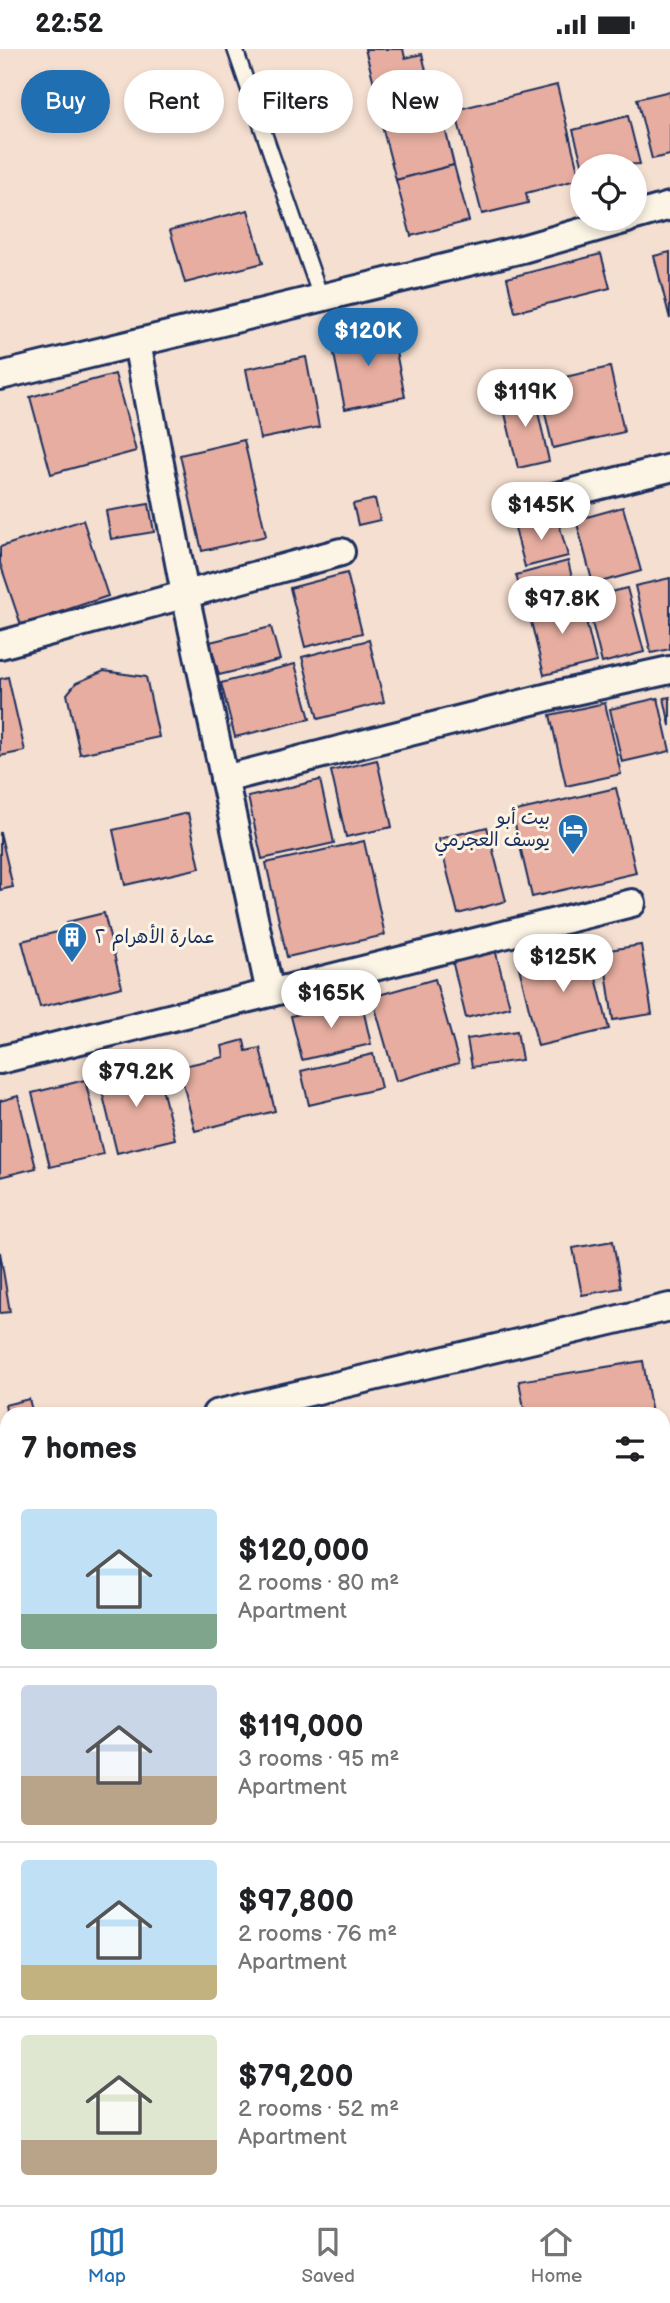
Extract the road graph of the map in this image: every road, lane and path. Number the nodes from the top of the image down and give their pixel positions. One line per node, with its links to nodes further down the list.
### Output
1 (235, 49): 5 (lane)
2 (670, 206): 3 (street)
3 (647, 213)
4 (584, 231): 5 (street)
5 (321, 298): 6 (street)
6 (137, 344): 7 (street); 11 (street)
7 (0, 376)
8 (670, 468): 9 (street)
9 (545, 499)
10 (341, 552): 11 (street)
11 (185, 594): 12 (street); 14 (street)
12 (0, 645)
13 (670, 670): 14 (street)
14 (224, 779): 16 (street)
15 (632, 903): 16 (street)
16 (270, 993): 17 (street)
17 (0, 1060)
18 (670, 1307): 19 (street)
19 (251, 1407)

